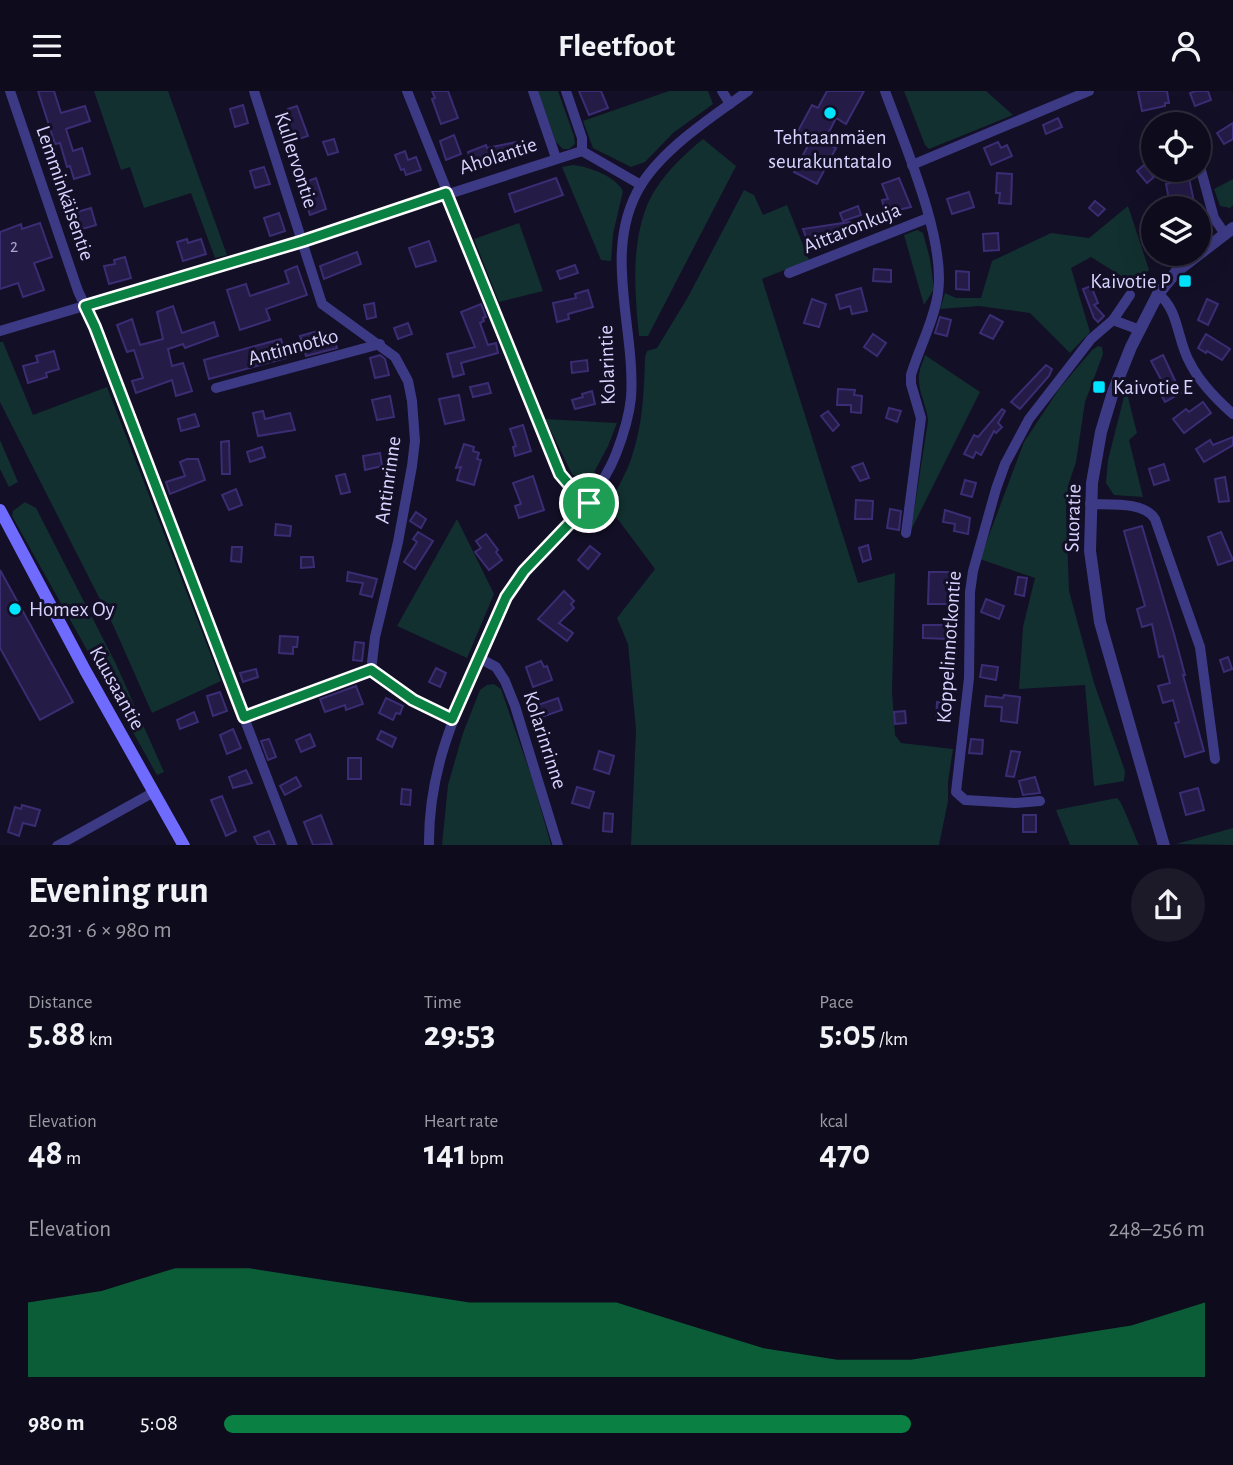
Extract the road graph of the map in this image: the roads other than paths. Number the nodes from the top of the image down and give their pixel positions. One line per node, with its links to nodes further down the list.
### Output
1 (10, 91): 23 (street, Lemminkäisentie)
2 (254, 91): 19 (street, Kullervontie)
3 (407, 91): 16 (street)
4 (533, 91): 12 (street)
5 (566, 91): 11 (street)
6 (722, 91): 10 (street)
7 (748, 91): 10 (street, Kolarintie)
8 (885, 91): 13 (street)
9 (1090, 91): 13 (street)
10 (730, 104): 15 (street, Kolarintie)
11 (582, 151): 12 (street, Aholantie); 15 (street)
12 (556, 158): 16 (street, Aholantie)
13 (912, 165): 17 (street)
14 (1204, 182): 18 (street)
15 (641, 185): 30 (street, Kolarintie)
16 (446, 193): 19 (street, Aholantie); 30 (street)
17 (928, 218): 20 (street, Aittaronkuja); 33 (street)
18 (1229, 231): 22 (street, Suoratie)
19 (303, 241): 23 (street, Aholantie); 27 (street, Antinrinne)
20 (789, 274)
21 (1130, 295): 24 (street, Koppelinnotkontie)
22 (1158, 295): 25 (street, Suoratie); 29 (street)
23 (85, 306): 26 (street, Aholantie); 36 (street, Lemminkäisentie)
24 (1113, 320): 25 (street); 40 (street, Koppelinnotkontie)
25 (1140, 330): 31 (street, Suoratie)
26 (0, 331)
27 (380, 344): 28 (street, Antinnotko); 35 (street, Antinrinne)
28 (216, 388)
29 (1233, 414)
30 (589, 503): 34 (street, Kolarintie)
31 (1090, 504): 38 (street); 46 (street, Suoratie)
32 (0, 510): 39 (main road, Kuusaantie)
33 (906, 533)
34 (478, 658): 37 (street, Kolarintie); 45 (street, Kolarinrinne)
35 (371, 670): 36 (street); 37 (street)
36 (244, 717): 43 (street, Lemminkäisentie)
37 (452, 719): 44 (street, Kolarintie)
38 (1214, 759)
39 (154, 792): 41 (street); 42 (main road, Kuusaantie)
40 (1041, 801)
41 (57, 845)
42 (184, 845)
43 (293, 845)
44 (429, 845)
45 (558, 845)
46 (1164, 845)

